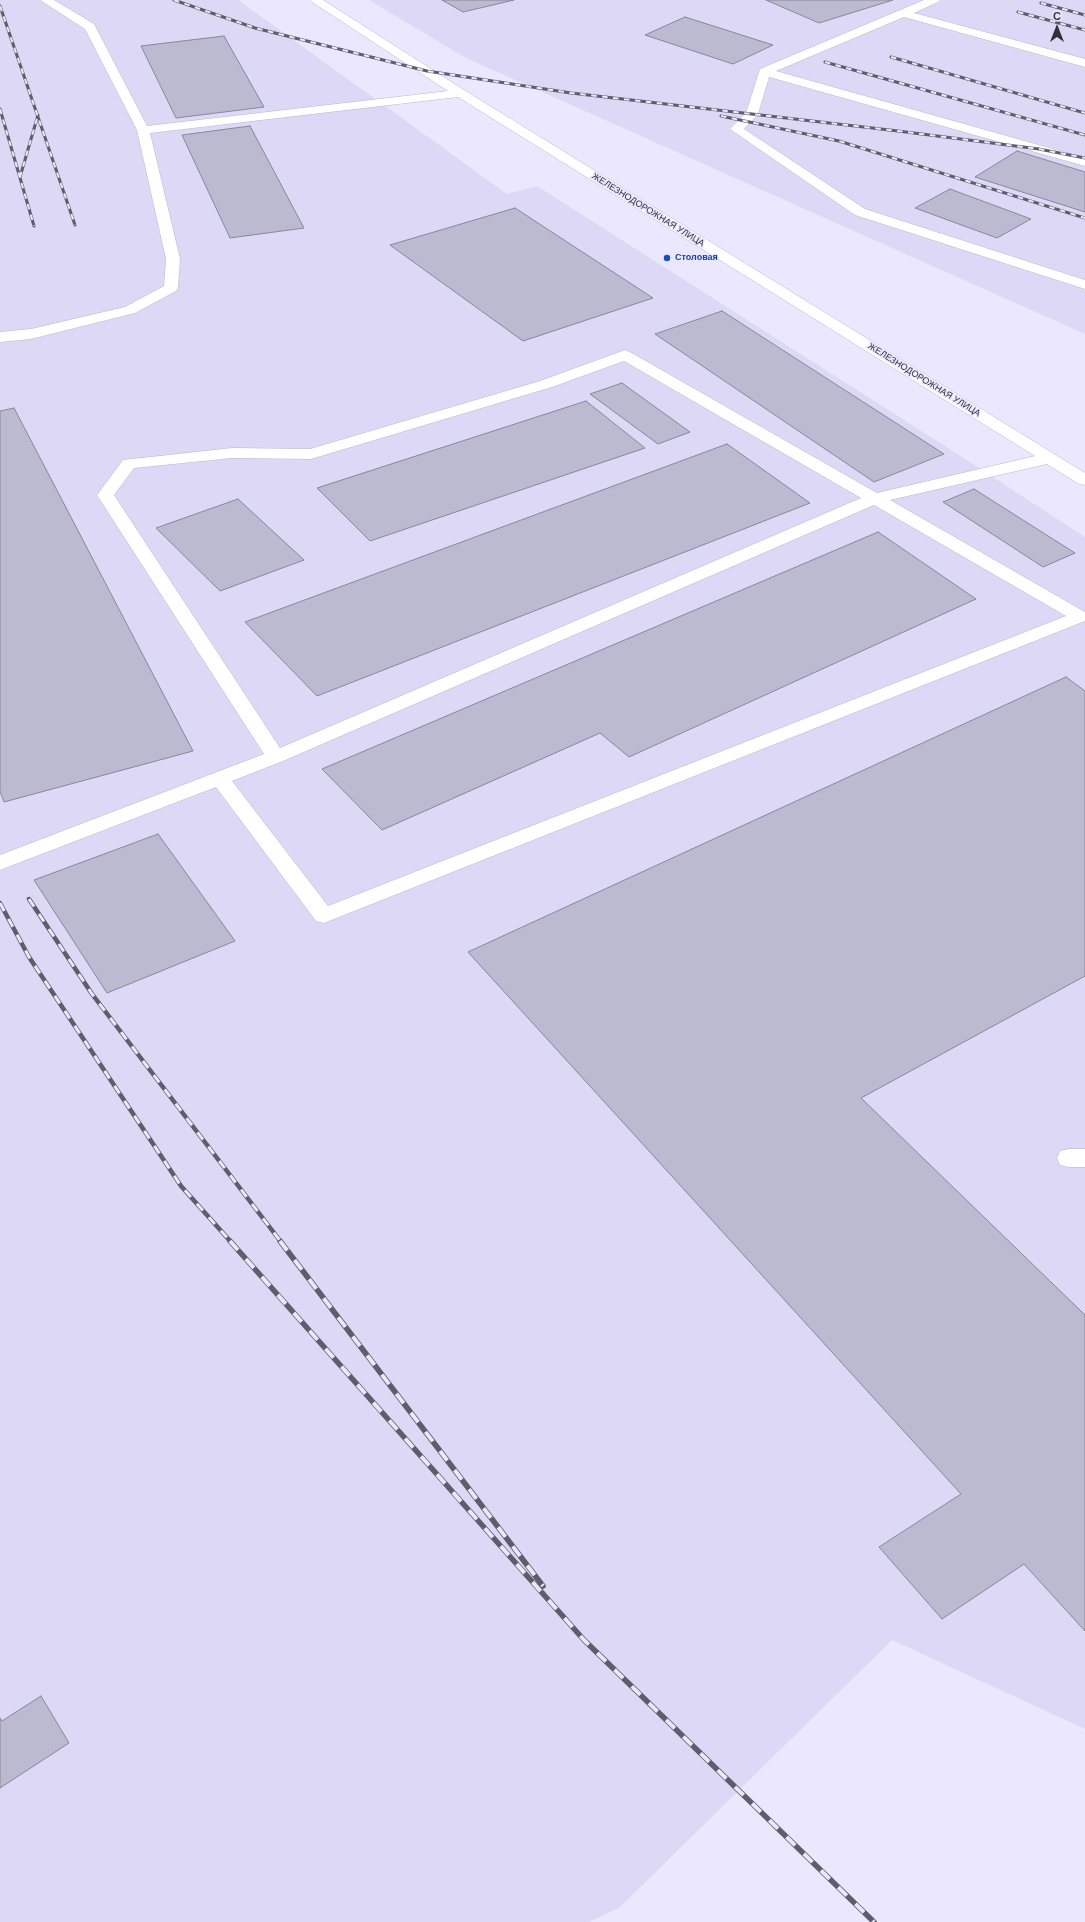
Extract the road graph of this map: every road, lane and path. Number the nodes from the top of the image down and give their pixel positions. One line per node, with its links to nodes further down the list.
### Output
1 (46, 0): 8 (street)
2 (315, 0): 7 (street, ЖЕЛЕЗНОДОРОЖНАЯ УЛИЦА)
3 (934, 0): 4 (street)
4 (903, 13): 5 (street); 6 (street)
5 (1085, 63)
6 (764, 72): 9 (street); 10 (street)
7 (460, 93): 8 (street); 12 (street, ЖЕЛЕЗНОДОРОЖНАЯ УЛИЦА)
8 (143, 130): 11 (street)
9 (1085, 162)
10 (1085, 285)
11 (0, 337)
12 (1050, 458): 13 (street, ЖЕЛЕЗНОДОРОЖНАЯ УЛИЦА); 14 (street)
13 (1085, 480)
14 (874, 499): 15 (street); 16 (street); 16 (street)
15 (1083, 618): 17 (street)
16 (276, 757): 17 (street)
17 (220, 779): 18 (street)
18 (0, 863)

